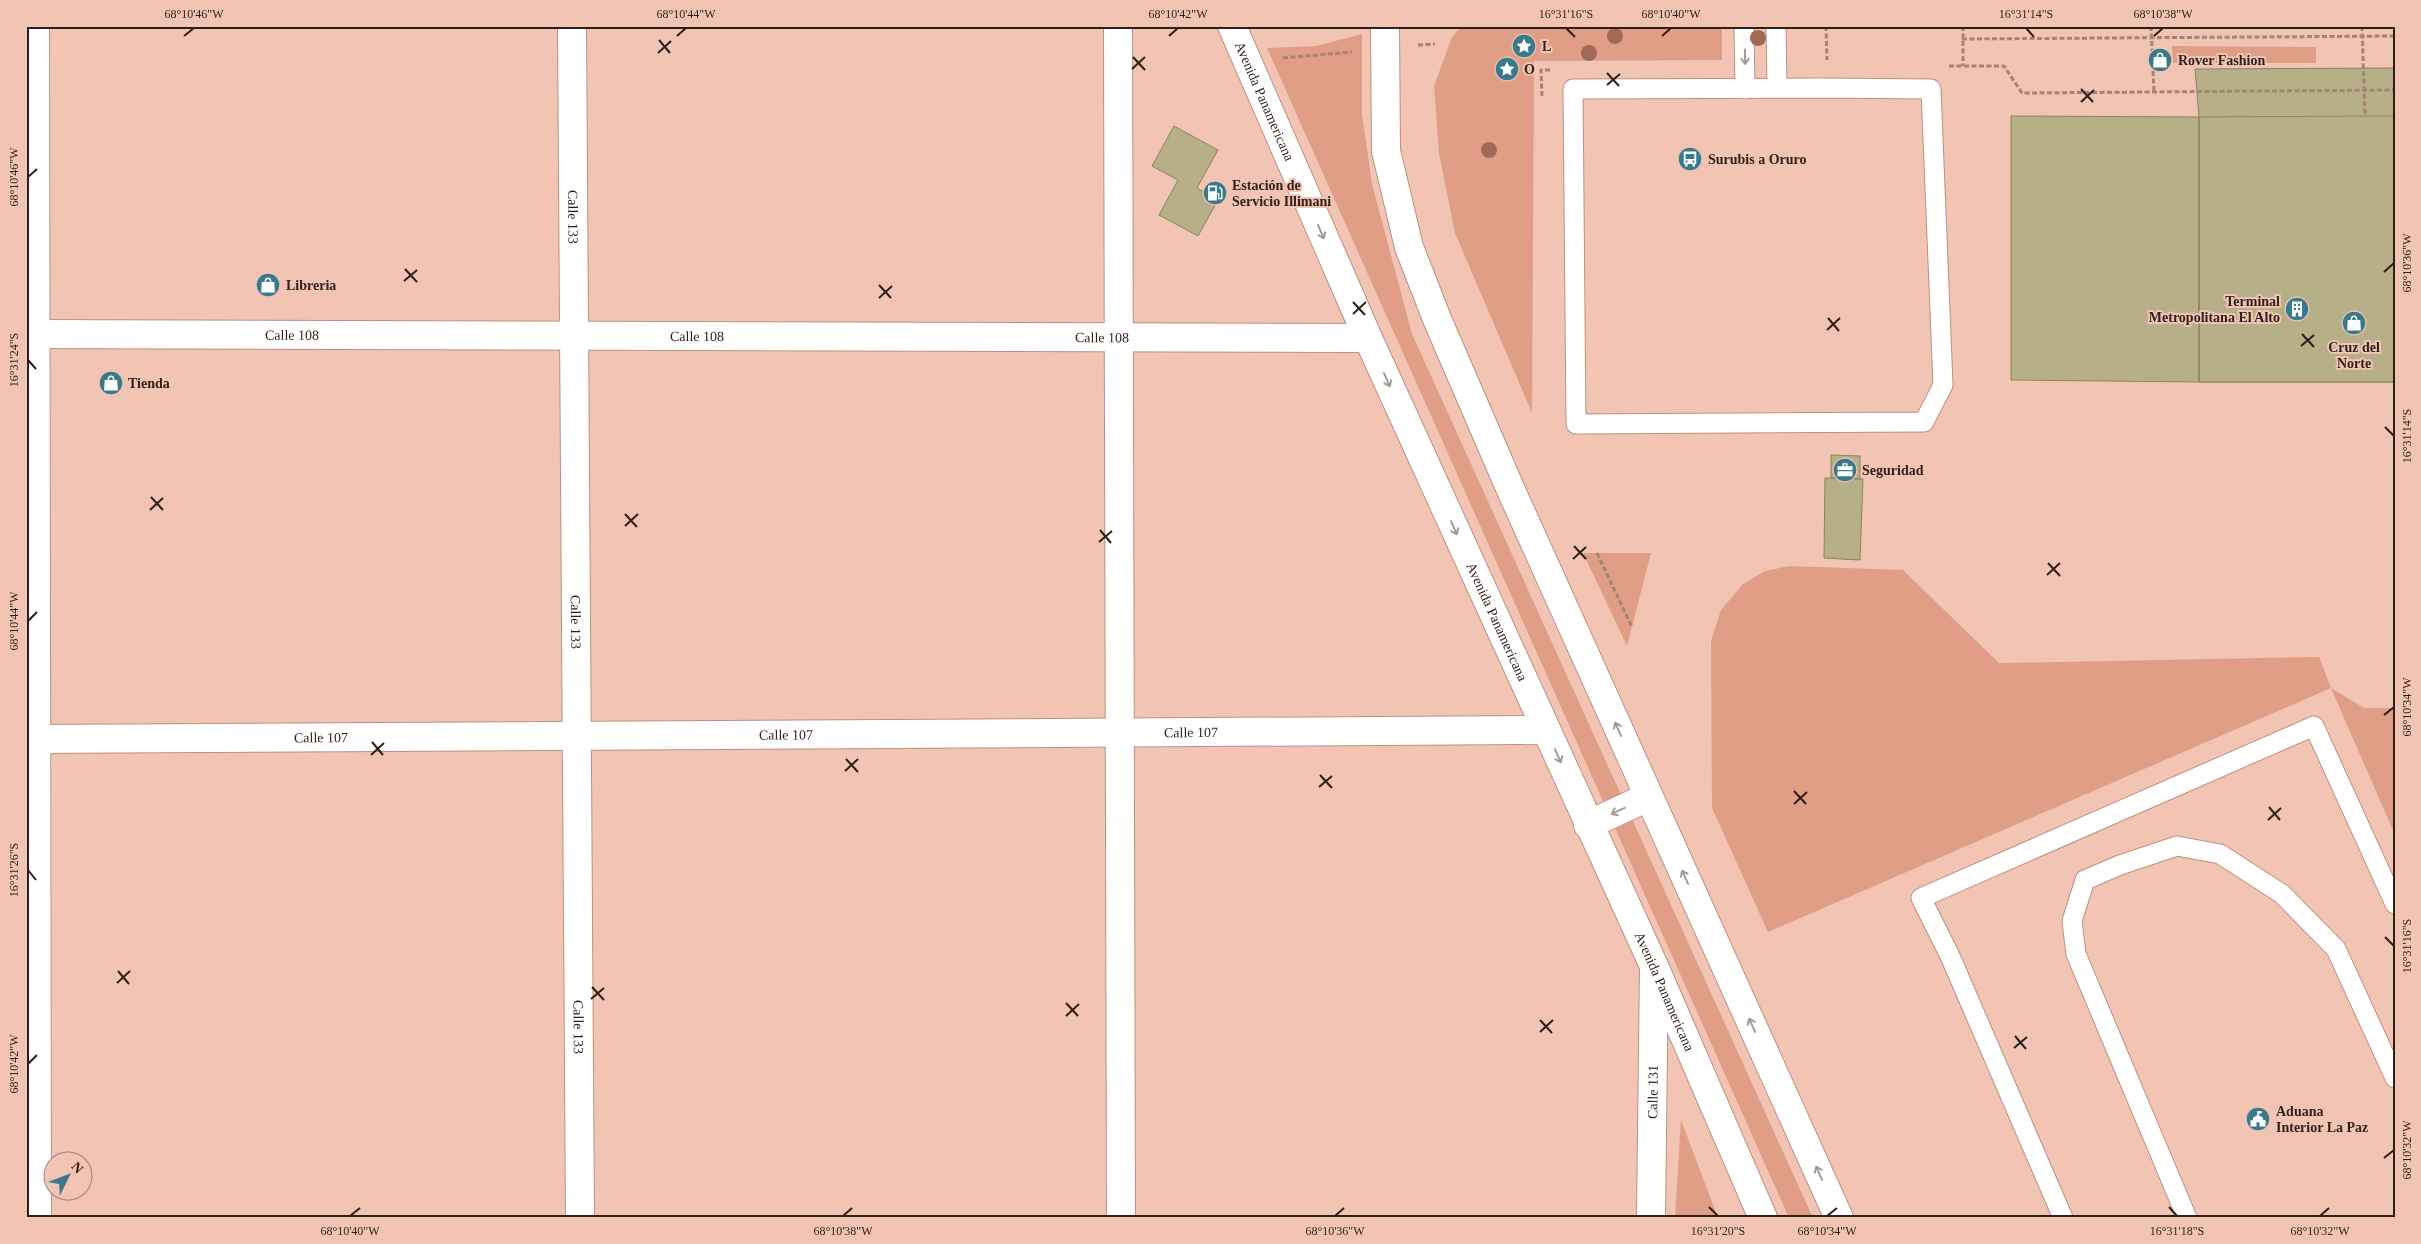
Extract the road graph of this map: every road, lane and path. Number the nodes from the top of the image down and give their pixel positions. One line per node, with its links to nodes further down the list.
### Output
1 (35, 26): 25 (street)
2 (572, 26): 26 (street, Calle 133)
3 (1118, 26): 27 (street)
4 (1232, 26): 16 (street, Avenida Panamericana)
5 (1744, 26): 19 (lane, one-way to 19)
6 (1776, 26): 18 (lane)
7 (1963, 26): 14 (path)
8 (2151, 26): 13 (path)
9 (2362, 26): 10 (path)
10 (2363, 36): 11 (path); 13 (path); 20 (path)
11 (2395, 36)
12 (1385, 38): 15 (path); 16 (path); 35 (street, one-way to 12)
13 (2152, 38): 14 (path); 22 (path)
14 (1962, 39): 22 (path)
15 (1434, 44)
16 (1246, 62): 28 (street, Avenida Panamericana, one-way to 28)
17 (1560, 69): 23 (path)
18 (1777, 88): 19 (lane); 19 (lane)
19 (1745, 89)
20 (2364, 90): 21 (path); 22 (path); 24 (path)
21 (2395, 90)
22 (2154, 92)
23 (1542, 99)
24 (2365, 116)
25 (31, 334): 26 (street, Calle 108); 34 (street)
26 (574, 336): 27 (street, Calle 108); 33 (street, Calle 133)
27 (1119, 337): 28 (street, Calle 108); 32 (street)
28 (1368, 338): 31 (street, Avenida Panamericana, one-way to 31)
29 (1597, 553): 30 (path)
30 (1632, 627)
31 (1546, 730): 32 (street, Calle 107); 36 (street, Avenida Panamericana, one-way to 36)
32 (1120, 733): 33 (street, Calle 107); 42 (street)
33 (576, 736): 34 (street, Calle 107); 41 (street, Calle 133)
34 (31, 739): 40 (street)
35 (1648, 797): 36 (street, one-way to 36); 45 (street, one-way to 35)
36 (1588, 824): 38 (street, Avenida Panamericana)
37 (2395, 904): 46 (lane)
38 (1654, 966): 43 (street, Calle 131); 44 (street, Avenida Panamericana)
39 (2395, 1078): 47 (lane)
40 (37, 1218)
41 (580, 1218)
42 (1122, 1218)
43 (1651, 1218)
44 (1763, 1218)
45 (1839, 1218)
46 (2064, 1218)
47 (2187, 1218)

